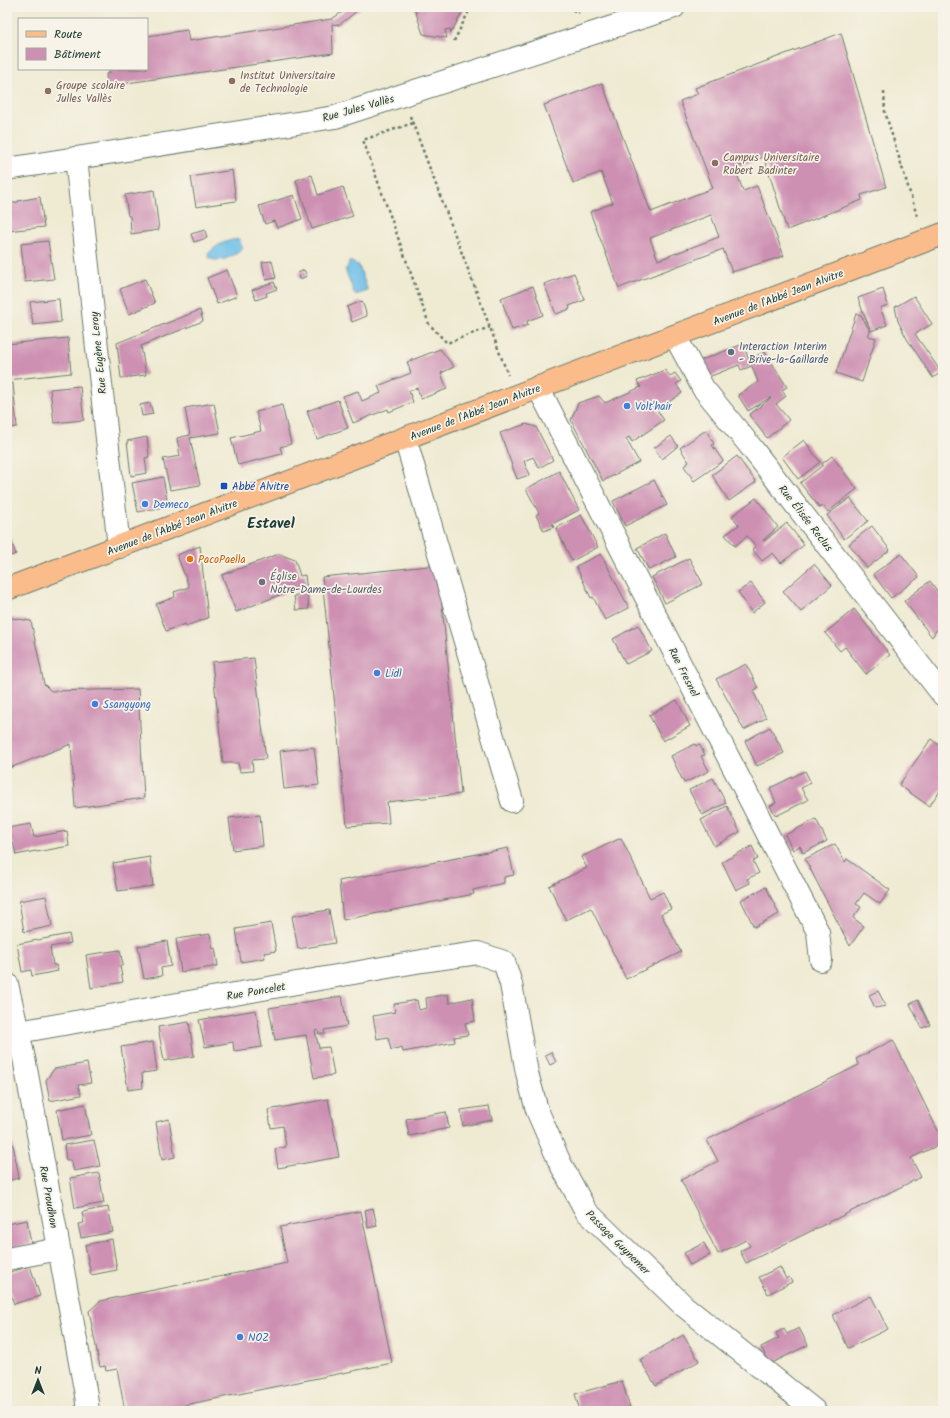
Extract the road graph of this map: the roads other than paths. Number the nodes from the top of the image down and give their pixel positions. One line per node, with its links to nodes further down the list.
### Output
1 (674, 7): 2 (street, Rue Jules Vallès)
2 (76, 158): 3 (street, Rue Jules Vallès); 8 (street, Rue Eugène Leroy)
3 (7, 169)
4 (934, 238): 5 (main road, Avenue de l'Abbé Jean Alvitre)
5 (675, 336): 6 (main road, Avenue de l'Abbé Jean Alvitre); 10 (street, Rue Élisée Reclus)
6 (538, 388): 7 (main road, Avenue de l'Abbé Jean Alvitre); 12 (street, Rue Fresnel)
7 (405, 438): 8 (main road, Avenue de l'Abbé Jean Alvitre); 11 (street)
8 (119, 547): 9 (main road, Avenue de l'Abbé Jean Alvitre)
9 (7, 590)
10 (943, 695)
11 (512, 801)
12 (821, 960)
13 (504, 962): 15 (street, Rue Poncelet); 19 (street, Passage Guynemer)
14 (7, 984): 15 (street, Rue Proudhon)
15 (12, 1034): 16 (street, Rue Proudhon)
16 (59, 1249): 17 (street); 18 (street, Rue Proudhon)
17 (7, 1259)
18 (88, 1411)
19 (815, 1411)

